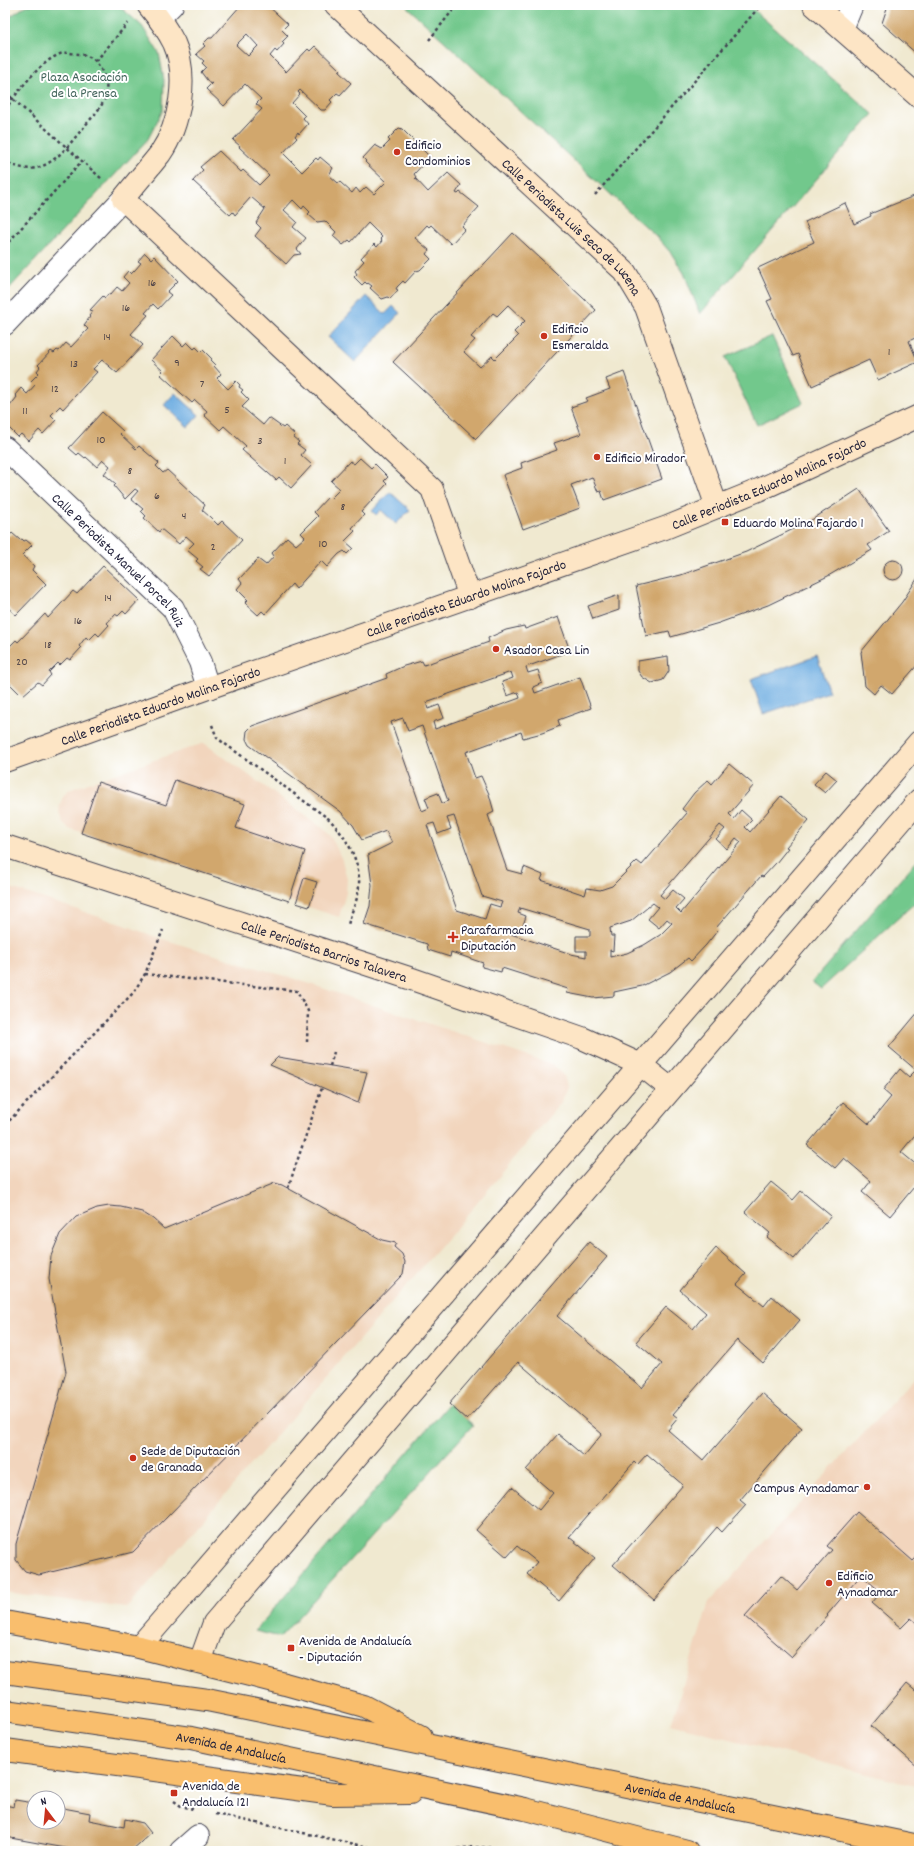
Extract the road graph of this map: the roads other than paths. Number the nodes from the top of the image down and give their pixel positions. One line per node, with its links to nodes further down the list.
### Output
1 (336, 5): 11 (street, Calle Periodista Luis Seco de Lucena)
2 (814, 5): 5 (street)
3 (852, 5): 5 (street)
4 (160, 9): 7 (street)
5 (842, 29): 6 (street)
6 (919, 97)
7 (123, 199): 8 (street); 12 (street)
8 (5, 324)
9 (919, 416): 11 (street, Calle Periodista Eduardo Molina Fajardo)
10 (5, 448): 13 (street, Calle Periodista Manuel Porcel Ruiz)
11 (717, 508): 12 (street, Calle Periodista Eduardo Molina Fajardo)
12 (470, 597): 13 (street, Calle Periodista Eduardo Molina Fajardo)
13 (208, 688): 15 (street, Calle Periodista Eduardo Molina Fajardo)
14 (919, 742): 18 (street)
15 (5, 761)
16 (919, 800): 19 (street)
17 (5, 846): 18 (street, Calle Periodista Barrios Talavera)
18 (640, 1065): 19 (street, Calle Periodista Barrios Talavera); 21 (street)
19 (671, 1089): 22 (street)
20 (5, 1622): 21 (main road, Avenida de Andalucía)
21 (139, 1647): 22 (main road, Avenida de Andalucía)
22 (200, 1662): 25 (main road, Avenida de Andalucía)
23 (5, 1672): 25 (main road, Avenida de Andalucía)
24 (5, 1711): 27 (main road, Avenida de Andalucía)
25 (441, 1747): 29 (main road, Avenida de Andalucía)
26 (5, 1750): 27 (main road, Avenida de Andalucía)
27 (456, 1793): 31 (main road, Avenida de Andalucía)
28 (198, 1836): 30 (street)
29 (919, 1846)
30 (181, 1851)
31 (687, 1851)

